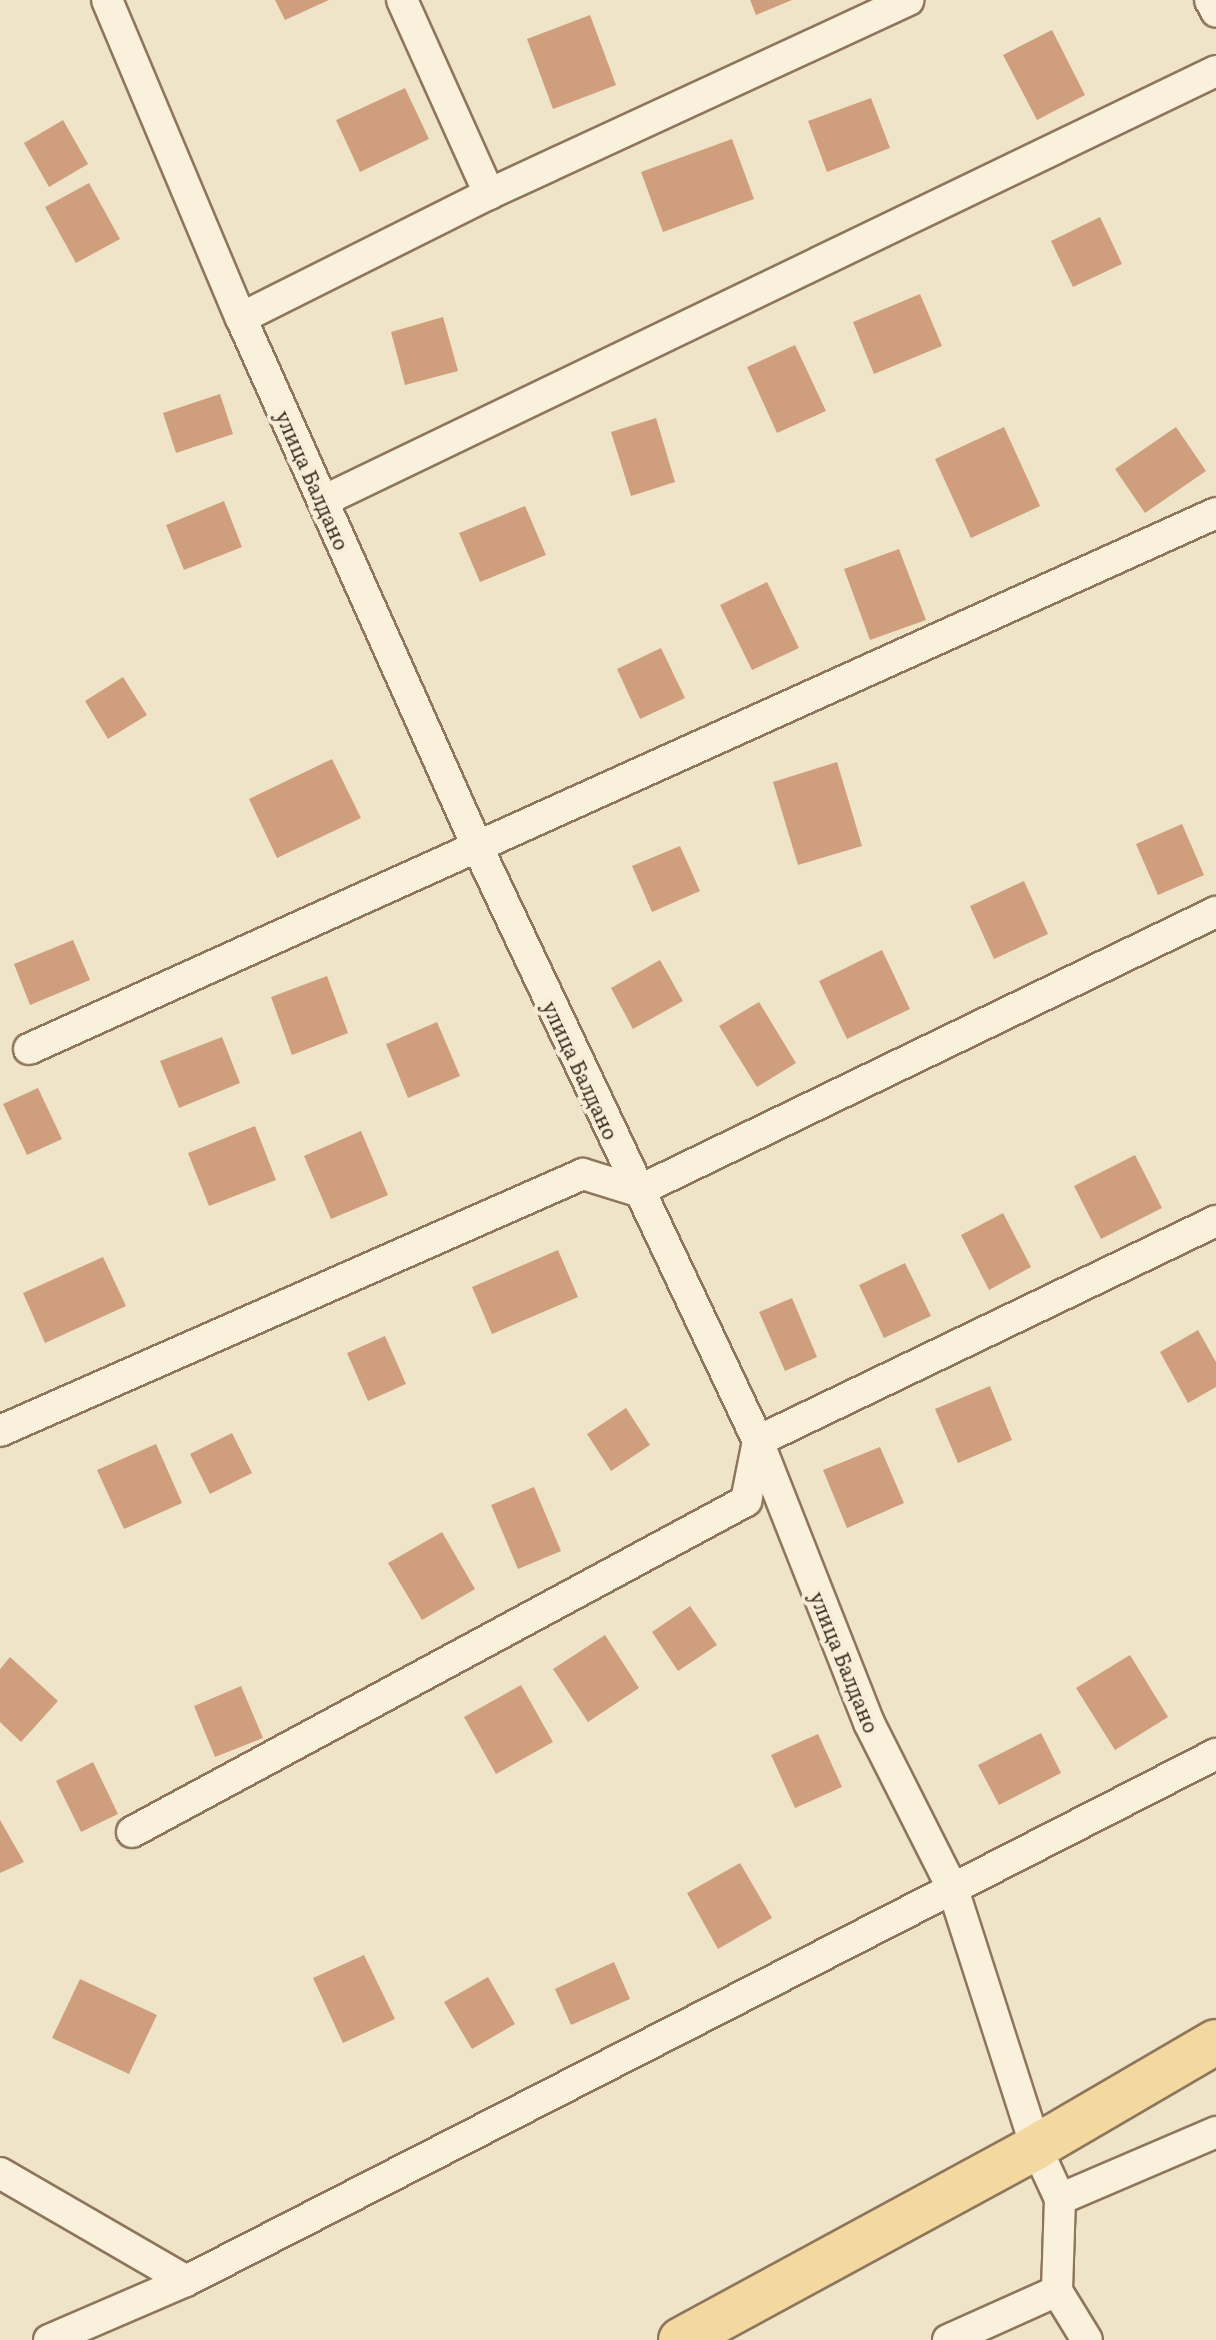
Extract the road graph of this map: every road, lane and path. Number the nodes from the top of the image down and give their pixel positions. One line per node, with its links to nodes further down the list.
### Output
1 (107, 0): 8 (street, улица Балдано)
2 (402, 0): 7 (street)
3 (908, 0): 7 (street)
4 (1210, 0): 5 (street)
5 (1216, 12)
6 (1216, 71): 9 (street)
7 (489, 194): 8 (street)
8 (241, 318): 9 (street, улица Балдано)
9 (323, 501): 11 (street, улица Балдано)
10 (1216, 513): 11 (street)
11 (478, 848): 13 (street); 14 (street, улица Балдано)
12 (1216, 912): 14 (street)
13 (29, 1049)
14 (638, 1191): 16 (street); 17 (street, улица Балдано)
15 (1216, 1221): 17 (street)
16 (0, 1431)
17 (758, 1441): 19 (street); 20 (street, улица Балдано)
18 (1216, 1754): 20 (street)
19 (132, 1832)
20 (953, 1889): 23 (street, улица Балдано); 26 (street)
21 (1216, 2042): 23 (main road)
22 (1216, 2132): 25 (street)
23 (1036, 2147): 25 (street, улица Балдано); 29 (main road)
24 (0, 2173): 26 (street)
25 (1060, 2199): 27 (street)
26 (186, 2281): 28 (street)
27 (1057, 2291): 30 (street); 31 (street)
28 (49, 2340)
29 (681, 2340)
30 (948, 2340)
31 (1087, 2340)

